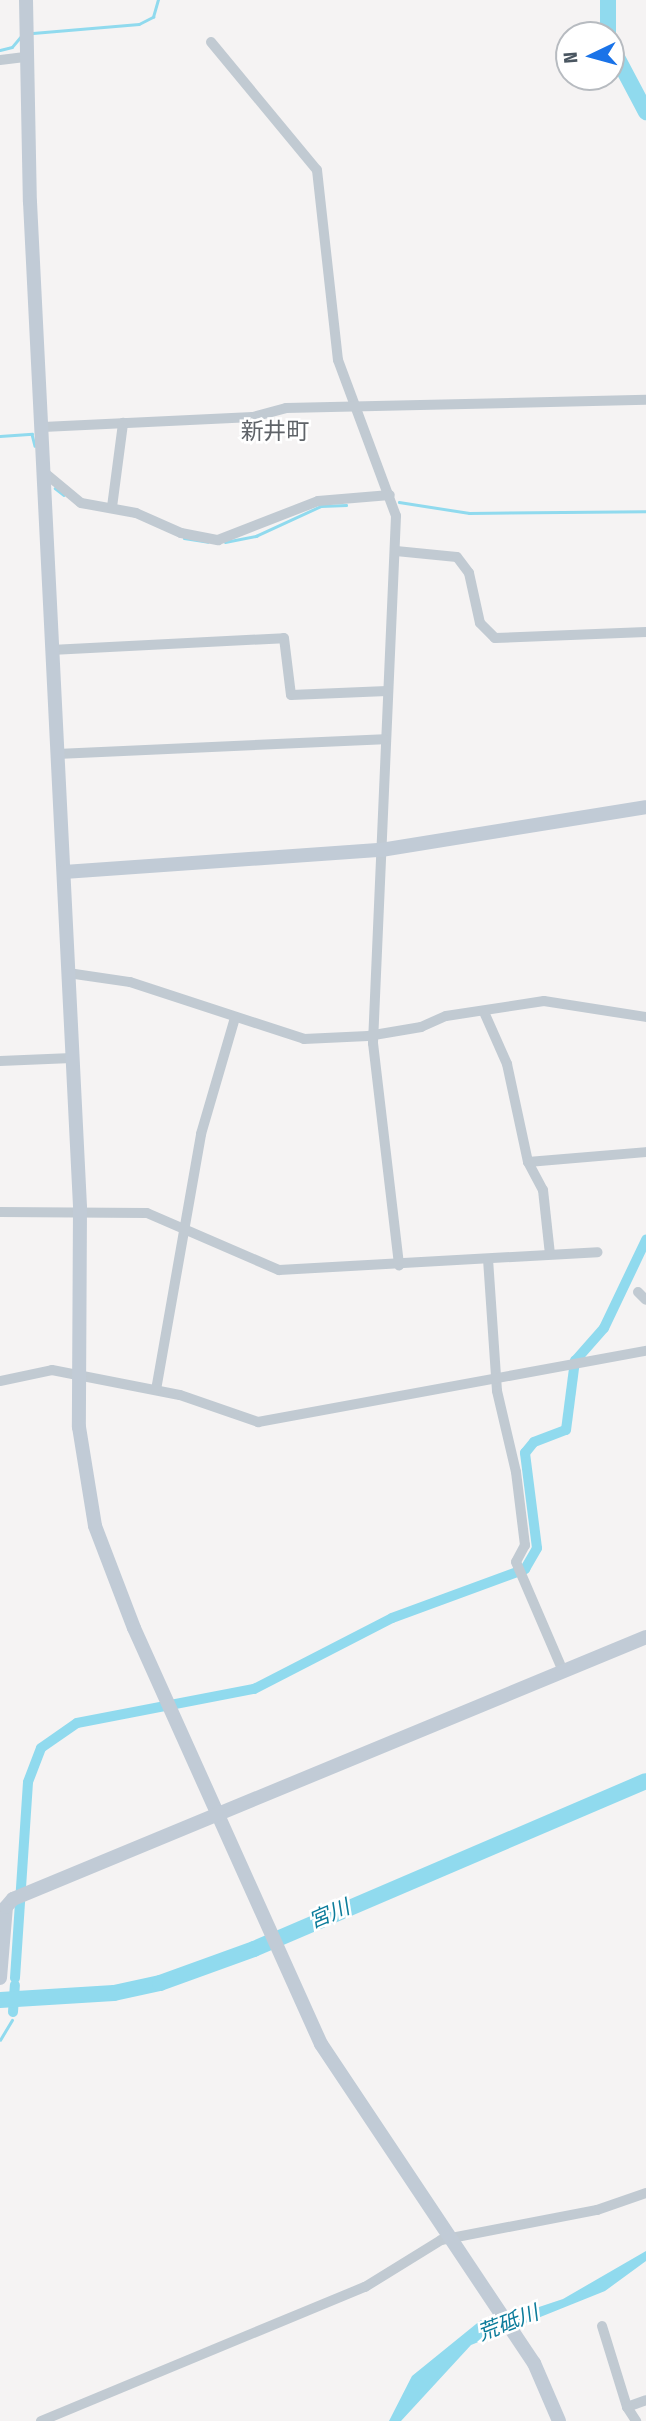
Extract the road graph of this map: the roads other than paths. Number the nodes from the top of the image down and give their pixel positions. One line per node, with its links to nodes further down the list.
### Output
1 (26, 0): 3 (street)
2 (211, 43): 6 (street)
3 (25, 57): 4 (street); 8 (street)
4 (0, 60)
5 (646, 400): 6 (street)
6 (352, 406): 7 (street); 10 (street)
7 (123, 423): 8 (street); 11 (street)
8 (43, 427): 9 (street)
9 (45, 473): 11 (street); 14 (street)
10 (390, 495): 11 (street); 12 (street)
11 (112, 507)
12 (396, 551): 13 (street); 15 (street)
13 (646, 632)
14 (51, 650): 15 (street); 17 (street)
15 (387, 691): 16 (street)
16 (384, 739): 17 (street); 19 (street)
17 (57, 754): 20 (street)
18 (646, 807): 19 (street)
19 (381, 850): 20 (street); 25 (street)
20 (64, 872): 21 (street)
21 (68, 973): 24 (street); 26 (street)
22 (484, 1012): 23 (street); 25 (street); 29 (street)
23 (646, 1017)
24 (235, 1018): 25 (street); 32 (street)
25 (374, 1034): 36 (street)
26 (72, 1058): 27 (street); 30 (street)
27 (0, 1061)
28 (646, 1152): 29 (street)
29 (528, 1162): 34 (street)
30 (80, 1208): 31 (street); 32 (street); 40 (street)
31 (0, 1212)
32 (186, 1229): 36 (street); 43 (street)
33 (597, 1252): 34 (street)
34 (550, 1254): 35 (street)
35 (488, 1259): 36 (street); 42 (street)
36 (399, 1265)
37 (638, 1292): 38 (street)
38 (646, 1300)
39 (646, 1351): 42 (street)
40 (78, 1377): 41 (street); 43 (street); 46 (street)
41 (0, 1381)
42 (496, 1381): 43 (street); 45 (street)
43 (156, 1390)
44 (646, 1637): 45 (street)
45 (563, 1671): 46 (street)
46 (219, 1814): 47 (street); 49 (street)
47 (0, 1978)
48 (646, 2193): 49 (street)
49 (449, 2237): 53 (street); 54 (street)
50 (602, 2326): 52 (street)
51 (646, 2400): 52 (street)
52 (627, 2407): 55 (street)
53 (41, 2421)
54 (559, 2421)
55 (636, 2421)

